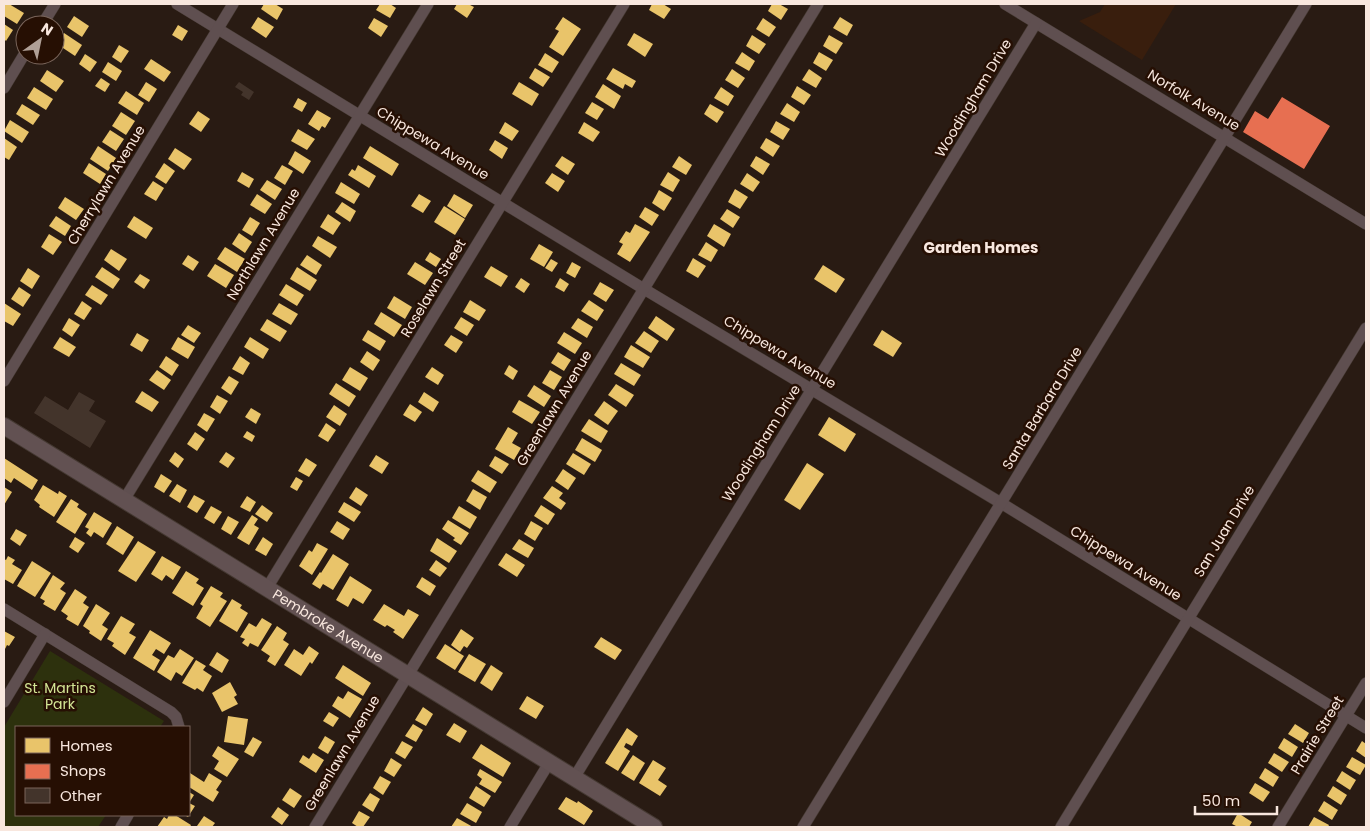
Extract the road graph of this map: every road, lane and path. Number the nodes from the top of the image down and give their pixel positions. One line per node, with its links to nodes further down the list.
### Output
1 (55, 4): 9 (street)
2 (177, 4): 11 (street, Chippewa Avenue)
3 (233, 4): 11 (street, Cherrylawn Avenue)
4 (428, 4): 14 (street, Northlawn Avenue)
5 (624, 4): 16 (street, Roselawn Street)
6 (818, 4): 18 (street, Greenlawn Avenue)
7 (1005, 4): 10 (street, Norfolk Avenue)
8 (1306, 4): 15 (street, Santa Barbara Drive)
9 (48, 15)
10 (1036, 22): 15 (street, Norfolk Avenue); 21 (street, Woodingham Drive)
11 (218, 29): 14 (street, Chippewa Avenue); 20 (street, Cherrylawn Avenue)
12 (18, 65): 13 (street)
13 (4, 88)
14 (360, 115): 16 (street, Chippewa Avenue); 23 (street, Northlawn Avenue)
15 (1225, 137): 17 (street, Norfolk Avenue); 24 (street, Santa Barbara Drive)
16 (503, 202): 18 (street, Chippewa Avenue); 25 (street, Roselawn Street)
17 (1366, 224)
18 (644, 289): 21 (street, Chippewa Avenue); 29 (street, Greenlawn Avenue)
19 (1366, 328): 27 (street, San Juan Drive)
20 (4, 381)
21 (812, 389): 24 (street, Chippewa Avenue); 36 (street, Woodingham Drive)
22 (4, 426): 23 (street, Pembroke Avenue)
23 (124, 500): 25 (street, Pembroke Avenue)
24 (1001, 503): 27 (street, Chippewa Avenue); 42 (street, Santa Barbara Drive)
25 (267, 588): 29 (street, Pembroke Avenue)
26 (4, 609): 28 (street)
27 (1188, 620): 32 (street, Chippewa Avenue); 43 (street, San Juan Drive)
28 (45, 634): 31 (street); 33 (street)
29 (408, 675): 35 (street, Pembroke Avenue); 39 (street, Greenlawn Avenue)
30 (1366, 683): 32 (street, Prairie Street)
31 (4, 702)
32 (1346, 716): 34 (street, Chippewa Avenue); 44 (street, Prairie Street)
33 (179, 726)
34 (1366, 728)
35 (549, 763): 36 (street, Pembroke Avenue); 40 (street)
36 (574, 778): 41 (street, Pembroke Avenue)
37 (127, 816): 38 (street)
38 (121, 827)
39 (315, 827)
40 (510, 827)
41 (654, 827)
42 (803, 827)
43 (1061, 827)
44 (1278, 827)

